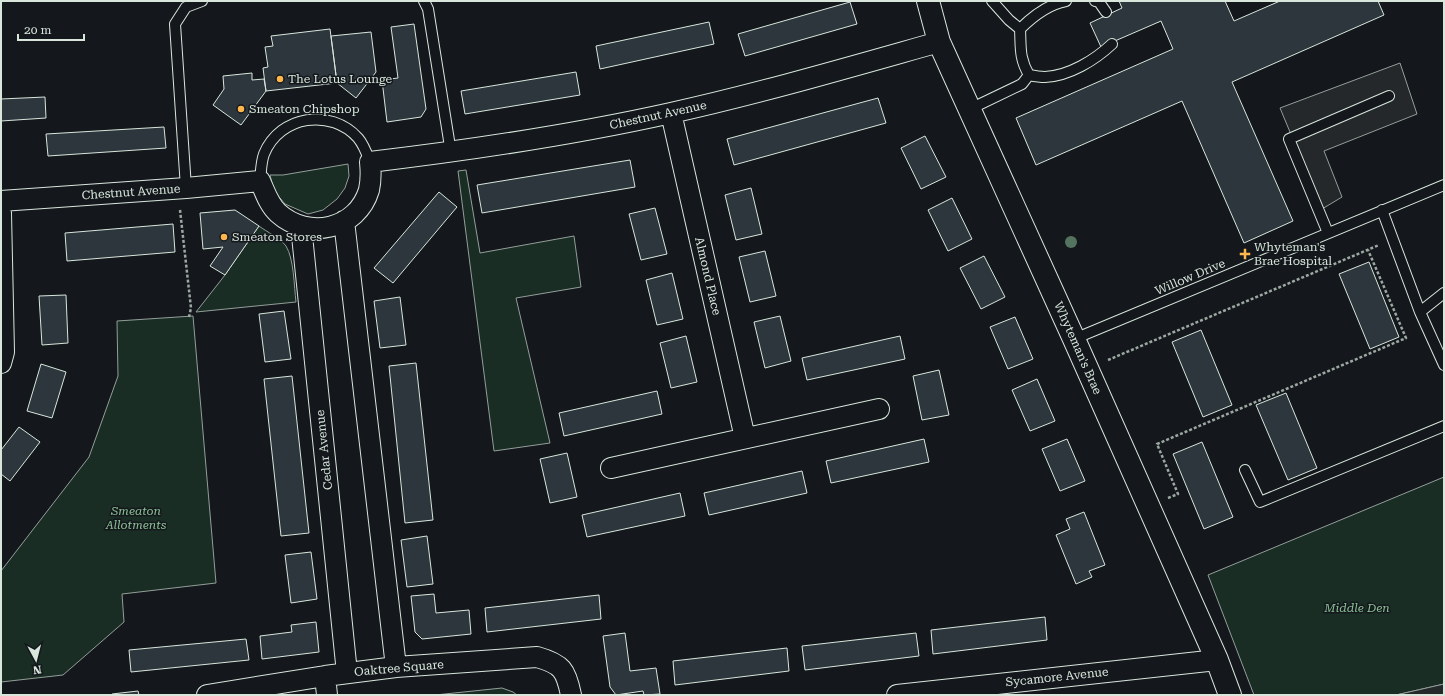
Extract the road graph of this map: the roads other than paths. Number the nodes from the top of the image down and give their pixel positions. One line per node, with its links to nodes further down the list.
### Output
1 (202, 1): 19 (lane)
2 (424, 1): 15 (lane)
3 (928, 1): 9 (street, Whyteman's Brae)
4 (992, 1): 8 (lane)
5 (1066, 1): 8 (lane)
6 (1095, 1): 7 (lane)
7 (1106, 12)
8 (1020, 29): 11 (lane)
9 (939, 42): 13 (street, Whyteman's Brae); 14 (street, Chestnut Avenue)
10 (1112, 44): 11 (lane)
11 (1029, 75): 13 (lane)
12 (1389, 96): 25 (lane)
13 (970, 109): 28 (street, Whyteman's Brae)
14 (671, 113): 15 (street, Chestnut Avenue); 33 (street, Almond Place)
15 (451, 153): 16 (street, Chestnut Avenue)
16 (370, 162): 17 (lane); 23 (street)
17 (260, 181): 19 (street, Chestnut Avenue); 24 (street)
18 (1444, 185): 21 (lane, Willow Drive)
19 (182, 188): 20 (street, Chestnut Avenue)
20 (1, 202)
21 (1382, 210): 25 (lane, Willow Drive); 27 (lane)
22 (1, 213): 29 (street)
23 (344, 221): 24 (street); 37 (street)
24 (301, 226): 38 (street, Cedar Avenue)
25 (1328, 233): 28 (lane, Willow Drive)
26 (1444, 293): 27 (lane)
27 (1420, 312): 30 (lane)
28 (1074, 340): 36 (street, Whyteman's Brae)
29 (1, 363)
30 (1444, 365)
31 (879, 409): 33 (street)
32 (1444, 426): 35 (lane)
33 (745, 438): 34 (street)
34 (611, 468)
35 (1245, 470)
36 (1217, 660): 40 (street, Sycamore Avenue); 44 (street, Whyteman's Brae)
37 (396, 667): 38 (street, Oaktree Square); 42 (street, Oaktree Square)
38 (347, 673): 39 (street, Oaktree Square)
39 (326, 685): 41 (street, Oaktree Square)
40 (989, 690): 43 (street, Sycamore Avenue)
41 (207, 695)
42 (571, 695)
43 (897, 695)
44 (1230, 695)

